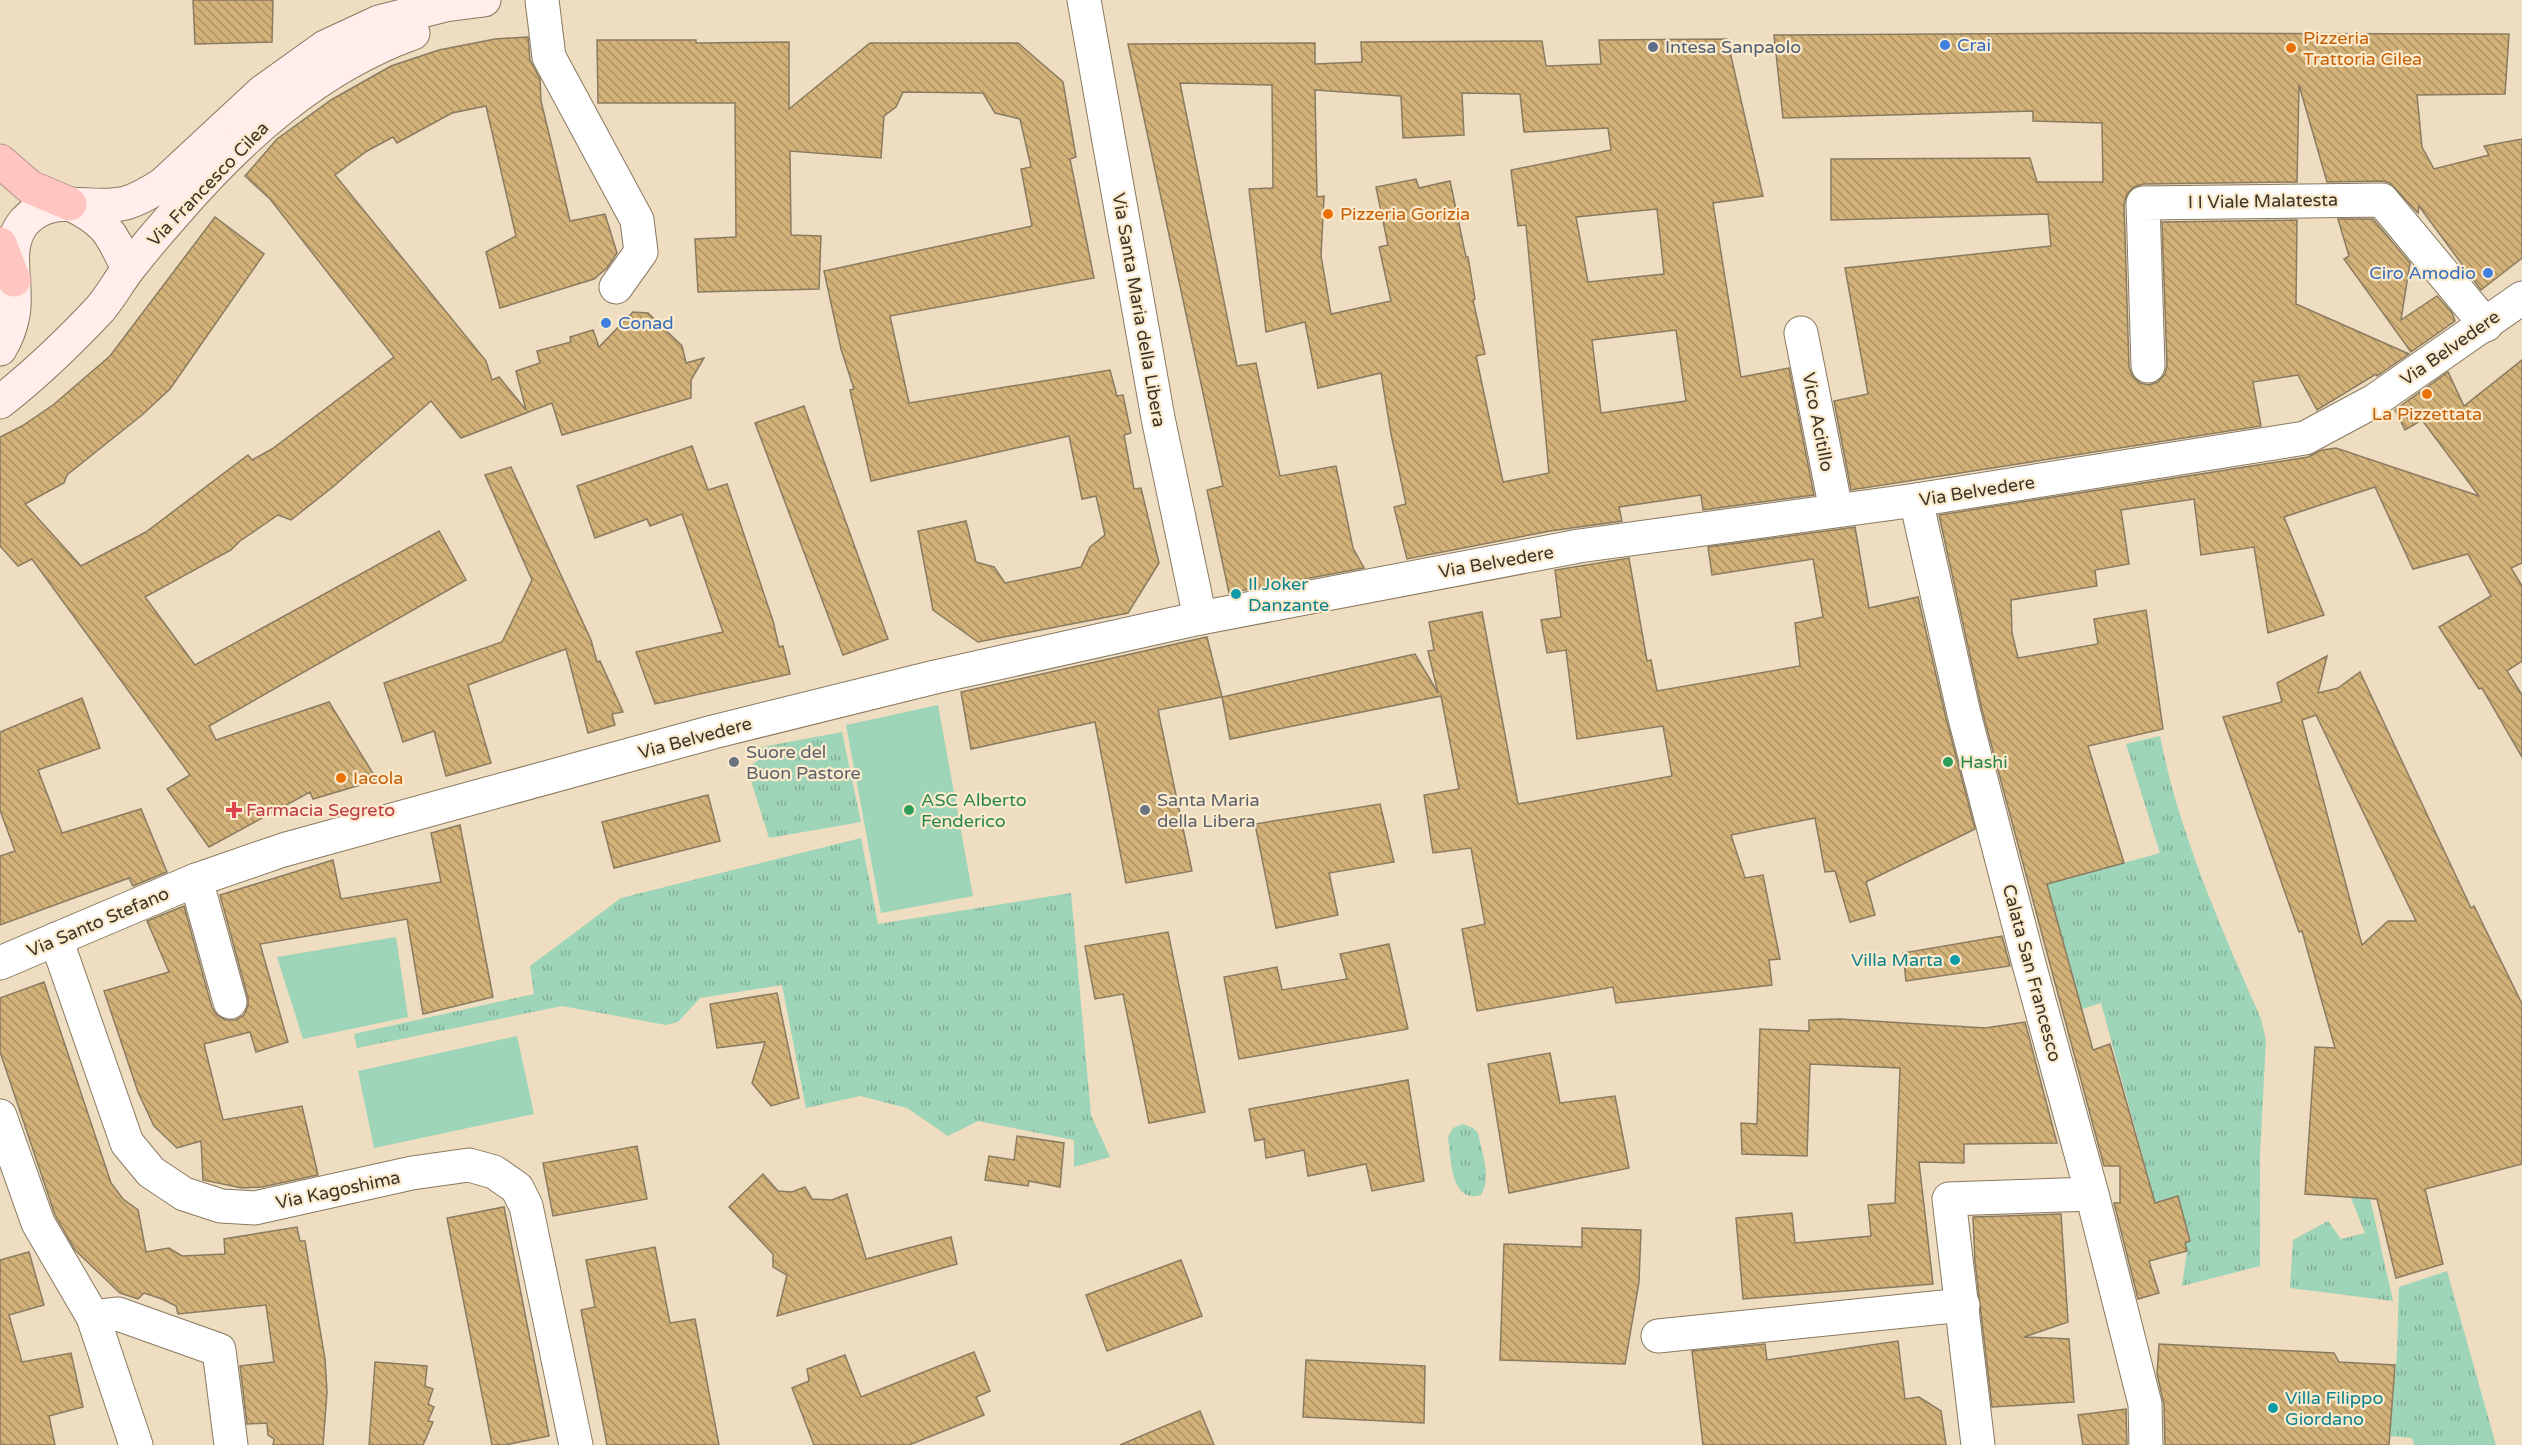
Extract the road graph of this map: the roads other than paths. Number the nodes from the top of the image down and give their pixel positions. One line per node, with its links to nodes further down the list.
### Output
1 (485, 0): 5 (main road, Via Francesco Cilea); 7 (main road, Via Francesco Cilea)
2 (542, 0): 9 (street)
3 (1084, 0): 18 (street, Via Santa Maria della Libera)
4 (5, 166): 5 (highway)
5 (70, 204): 7 (main road); 8 (main road, Via Francesco Cilea)
6 (0, 244): 8 (highway)
7 (128, 269): 15 (main road, Via Francesco Cilea)
8 (14, 280): 13 (main road)
9 (616, 287)
10 (2522, 298): 11 (street, Via Belvedere)
11 (2486, 325): 14 (street, I I Viale Malatesta); 16 (street, Via Belvedere)
12 (1801, 333): 17 (street, Vico Acitillo)
13 (0, 349)
14 (2148, 366)
15 (0, 402)
16 (1916, 500): 17 (street, Via Belvedere); 24 (street, Calata San Francesco)
17 (1836, 510): 18 (street, Via Belvedere)
18 (1200, 618): 19 (street, Via Belvedere)
19 (196, 880): 20 (street, Via Santo Stefano); 22 (street)
20 (56, 939): 21 (street, Via Santo Stefano); 30 (street, Via Kagoshima)
21 (0, 963)
22 (230, 1002)
23 (0, 1116): 26 (street)
24 (2092, 1194): 25 (street); 32 (street, Calata San Francesco)
25 (1963, 1305): 27 (street); 31 (street)
26 (93, 1317): 28 (street); 29 (street)
27 (1658, 1336)
28 (136, 1445)
29 (231, 1445)
30 (576, 1445)
31 (1978, 1445)
32 (2146, 1445)

